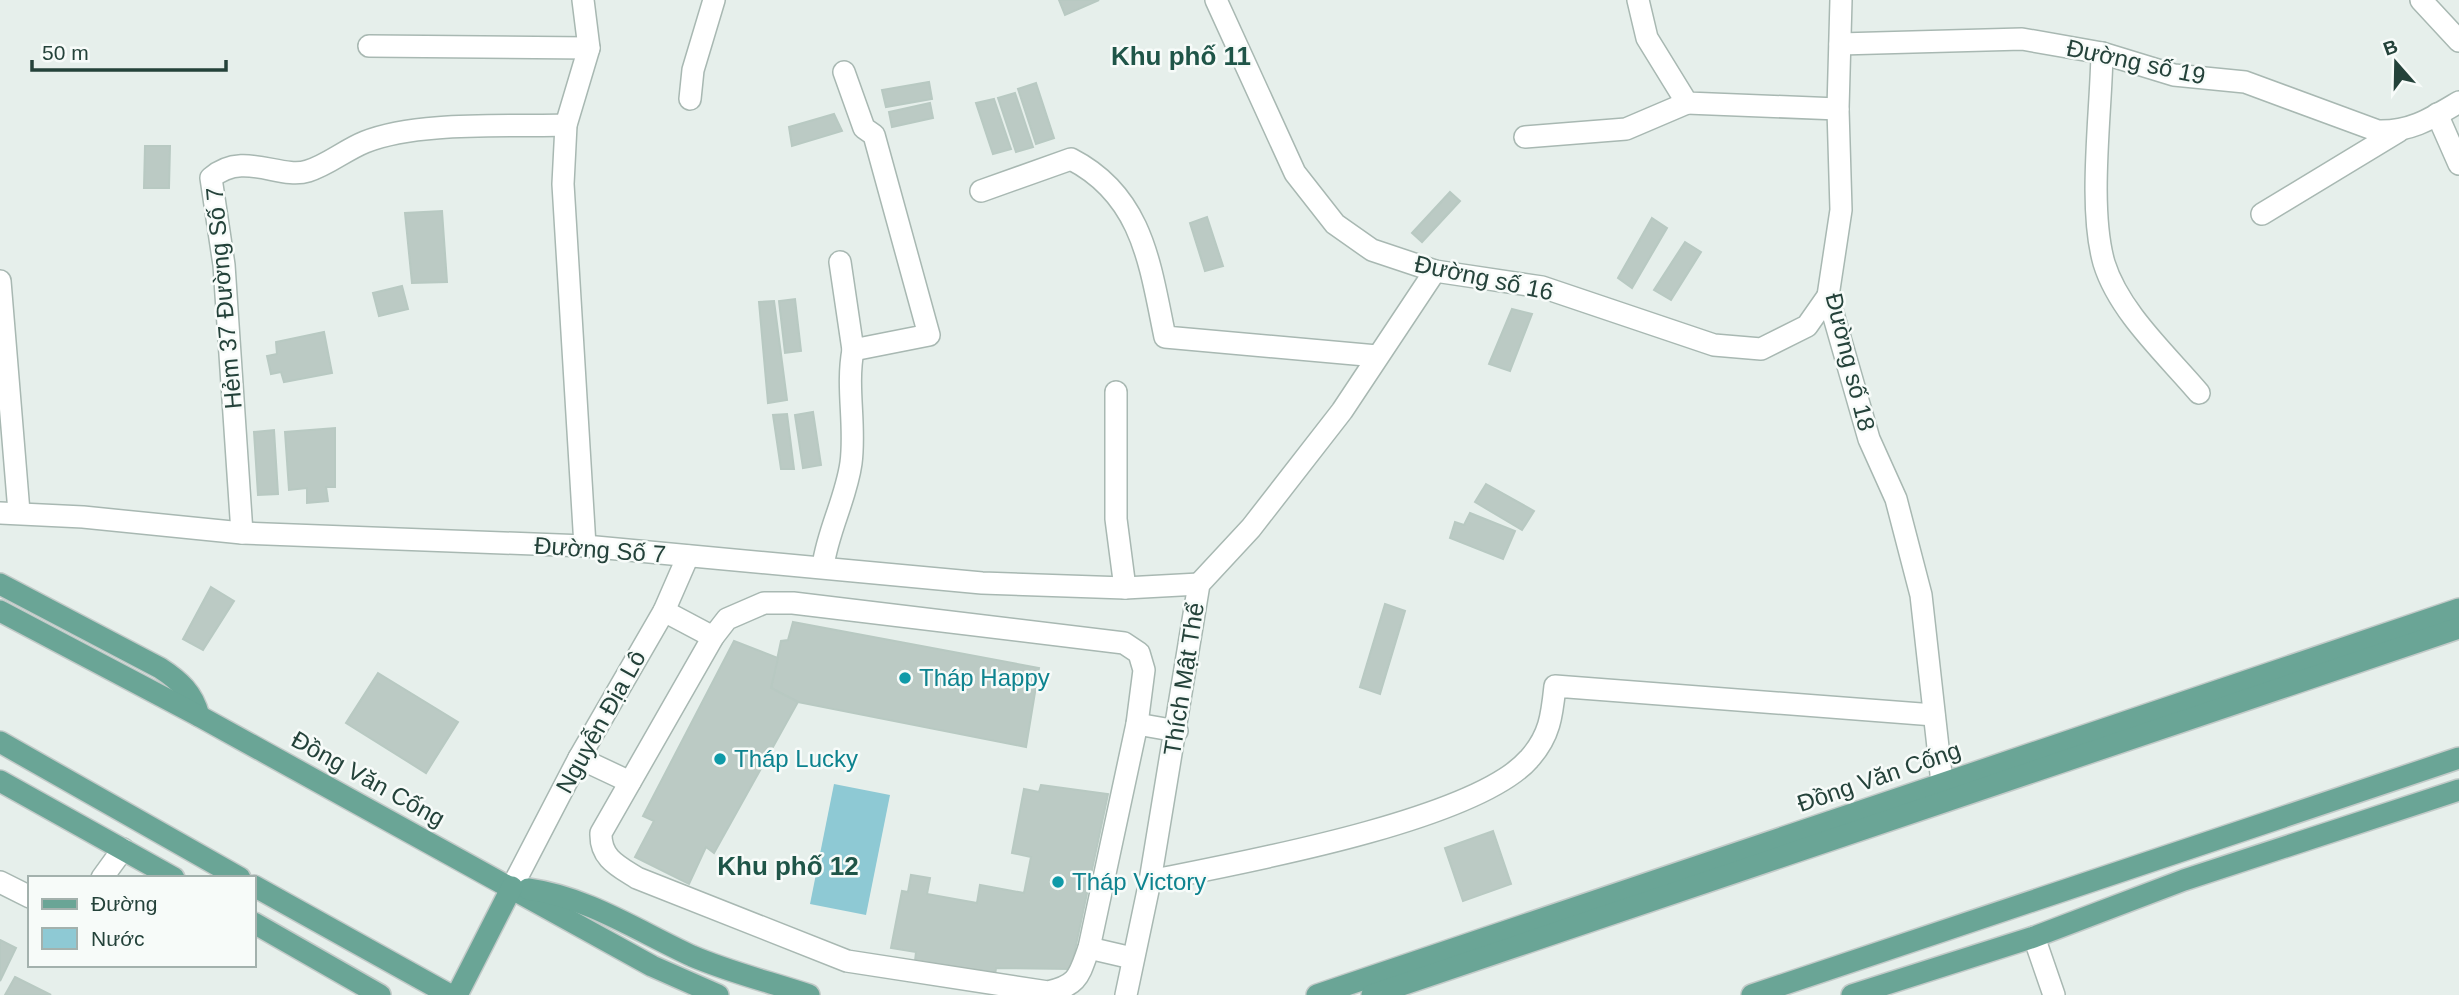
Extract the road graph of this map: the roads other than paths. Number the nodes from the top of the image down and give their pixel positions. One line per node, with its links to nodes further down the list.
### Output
1 (583, 0): 10 (street)
2 (714, 0): 13 (street)
3 (1216, 0): 25 (street, Đường số 16)
4 (1638, 0): 15 (street)
5 (1841, 0): 8 (street, Đường số 18)
6 (2421, 0): 7 (street)
7 (2459, 41)
8 (1840, 44): 11 (street, Đường số 19); 16 (street, Đường số 18)
9 (369, 46): 10 (street)
10 (589, 48): 18 (street)
11 (2102, 53): 19 (street, Đường số 19); 31 (street)
12 (845, 72): 28 (street)
13 (690, 99)
14 (2459, 102): 17 (street)
15 (1687, 103): 16 (street); 20 (street)
16 (1838, 109): 27 (street, Đường số 18)
17 (2437, 114): 19 (street); 21 (street)
18 (566, 124): 33 (street, Hẻm 37 Đường Số 7); 34 (street)
19 (2399, 131): 23 (street)
20 (1525, 137)
21 (2459, 164)
22 (981, 191): 29 (street)
23 (2262, 214)
24 (840, 262): 28 (street)
25 (1435, 271): 27 (street, Đường số 16); 29 (street, Thích Mật Thể)
26 (0, 281): 32 (street)
27 (1828, 296): 45 (street, Đường số 18)
28 (853, 350): 36 (street)
29 (1377, 356): 38 (street, Thích Mật Thể)
30 (1116, 392): 39 (street)
31 (2199, 393)
32 (10, 513): 33 (street, Đường Số 7)
33 (242, 533): 34 (street, Đường Số 7)
34 (585, 546): 35 (street, Đường Số 7)
35 (688, 556): 36 (street, Đường Số 7); 42 (street, Nguyễn Địa Lô)
36 (822, 566): 39 (street, Đường Số 7)
37 (0, 584): 46 (main road)
38 (1199, 584): 39 (street, Đường Số 7); 48 (street, Thích Mật Thể)
39 (1125, 588)
40 (2459, 609): 54 (main road, Đồng Văn Cống)
41 (0, 611): 46 (main road, Đồng Văn Cống)
42 (664, 611): 44 (street); 50 (street, Nguyễn Địa Lô)
43 (2459, 628): 77 (main road, Đồng Văn Cống)
44 (713, 637): 47 (street); 53 (street)
45 (1934, 715): 54 (street, Đường số 18); 61 (street)
46 (199, 716): 64 (main road, Đồng Văn Cống)
47 (1137, 724): 48 (street); 68 (street)
48 (1177, 731): 61 (street, Thích Mật Thể)
49 (0, 742): 56 (main road)
50 (579, 758): 53 (street); 64 (street, Nguyễn Địa Lô)
51 (2459, 758): 78 (main road)
52 (0, 781): 57 (main road)
53 (630, 782): 68 (street)
54 (1941, 783): 76 (main road, Đồng Văn Cống)
55 (2459, 790): 67 (main road)
56 (139, 821): 57 (main road); 60 (main road)
57 (123, 849): 58 (street); 59 (main road)
58 (103, 876)
59 (170, 876)
60 (236, 876)
61 (1150, 881): 69 (street, Thích Mật Thể)
62 (0, 882): 65 (street)
63 (256, 887): 71 (main road)
64 (512, 887): 72 (main road); 73 (main road, Đồng Văn Cống); 74 (main road, Đồng Văn Cống)
65 (28, 896)
66 (256, 924): 70 (main road)
67 (2034, 937): 79 (main road); 80 (street)
68 (1089, 948): 69 (street)
69 (1132, 958): 75 (street, Thích Mật Thể)
70 (380, 995)
71 (450, 995)
72 (457, 995)
73 (718, 995)
74 (809, 995)
75 (1126, 995)
76 (1317, 995)
77 (1372, 995)
78 (1752, 995)
79 (1852, 995)
80 (2054, 995)

